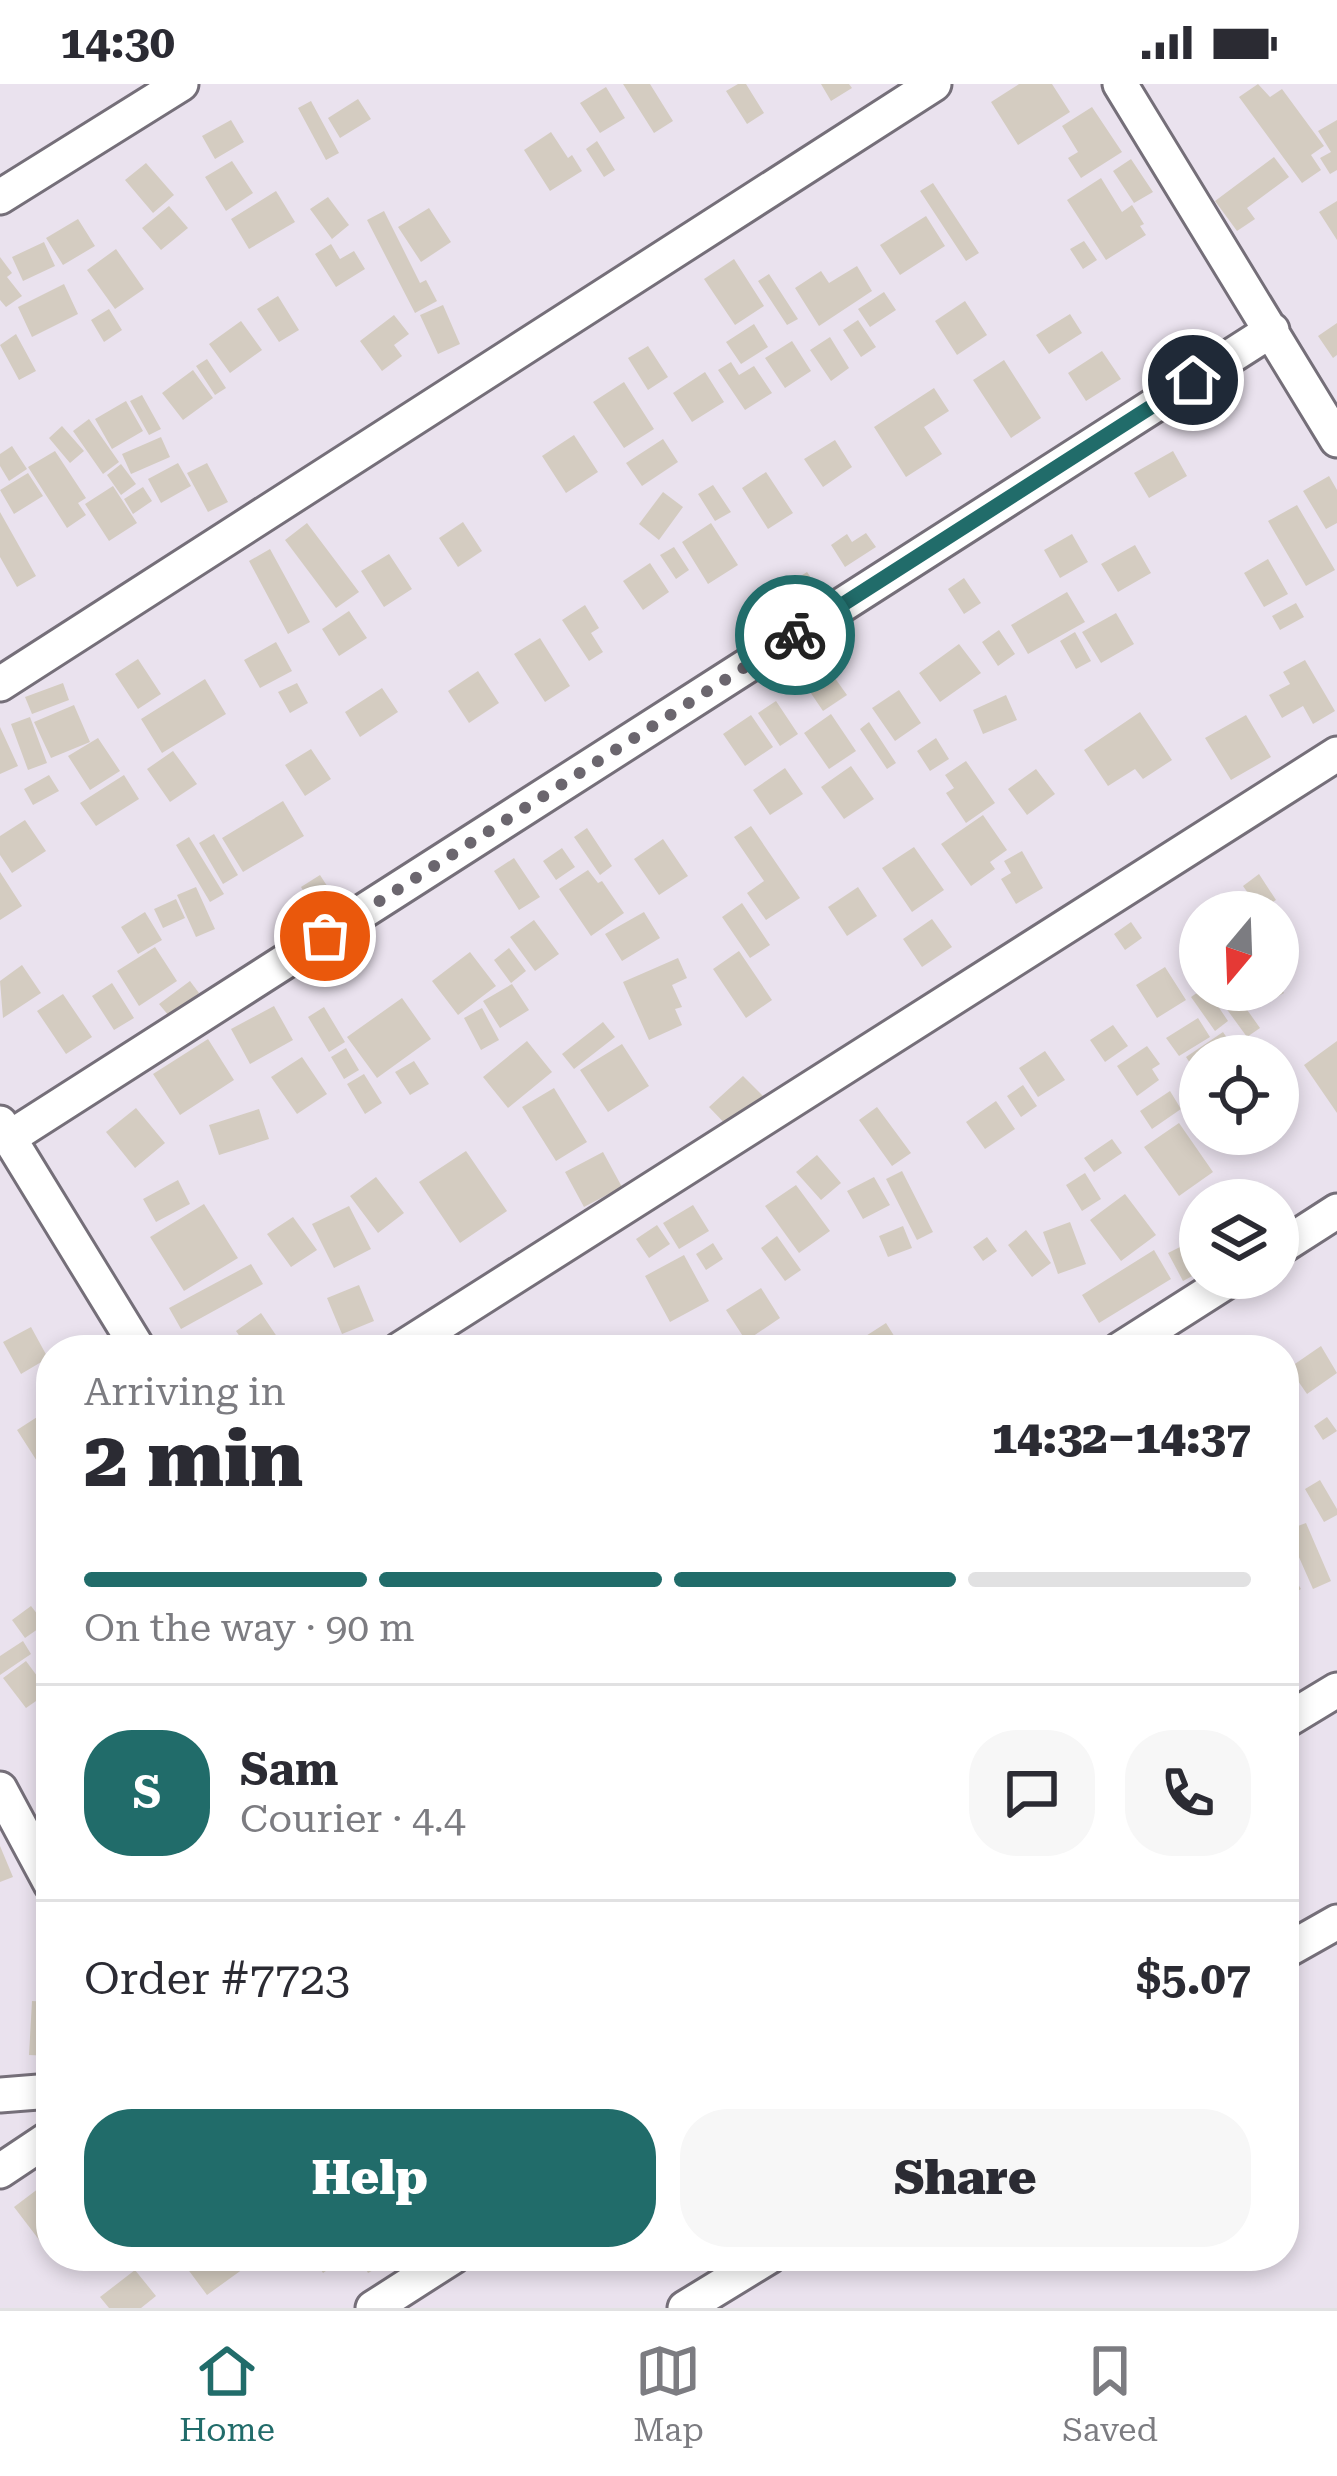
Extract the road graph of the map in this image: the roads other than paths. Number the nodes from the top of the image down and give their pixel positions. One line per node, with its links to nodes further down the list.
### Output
1 (181, 84): 4 (street)
2 (934, 84): 7 (street)
3 (1120, 84): 5 (street)
4 (0, 197)
5 (1272, 330): 6 (street); 9 (street)
6 (1337, 440)
7 (0, 684)
8 (1337, 754): 14 (street)
9 (4, 1131): 13 (street)
10 (1337, 1211): 11 (street)
11 (1299, 1235)
12 (1199, 1299): 15 (street)
13 (130, 1335)
14 (423, 1335)
15 (1143, 1335)
16 (1337, 1690): 17 (street)
17 (1299, 1713)
18 (0, 1790): 19 (street)
19 (36, 1856)
20 (1337, 1922): 21 (street)
21 (1299, 1944)
22 (36, 2092): 23 (street)
23 (0, 2095)
24 (36, 2148): 25 (street)
25 (0, 2171)
26 (431, 2271): 28 (street)
27 (745, 2271): 29 (street)
28 (373, 2308)
29 (685, 2308)

